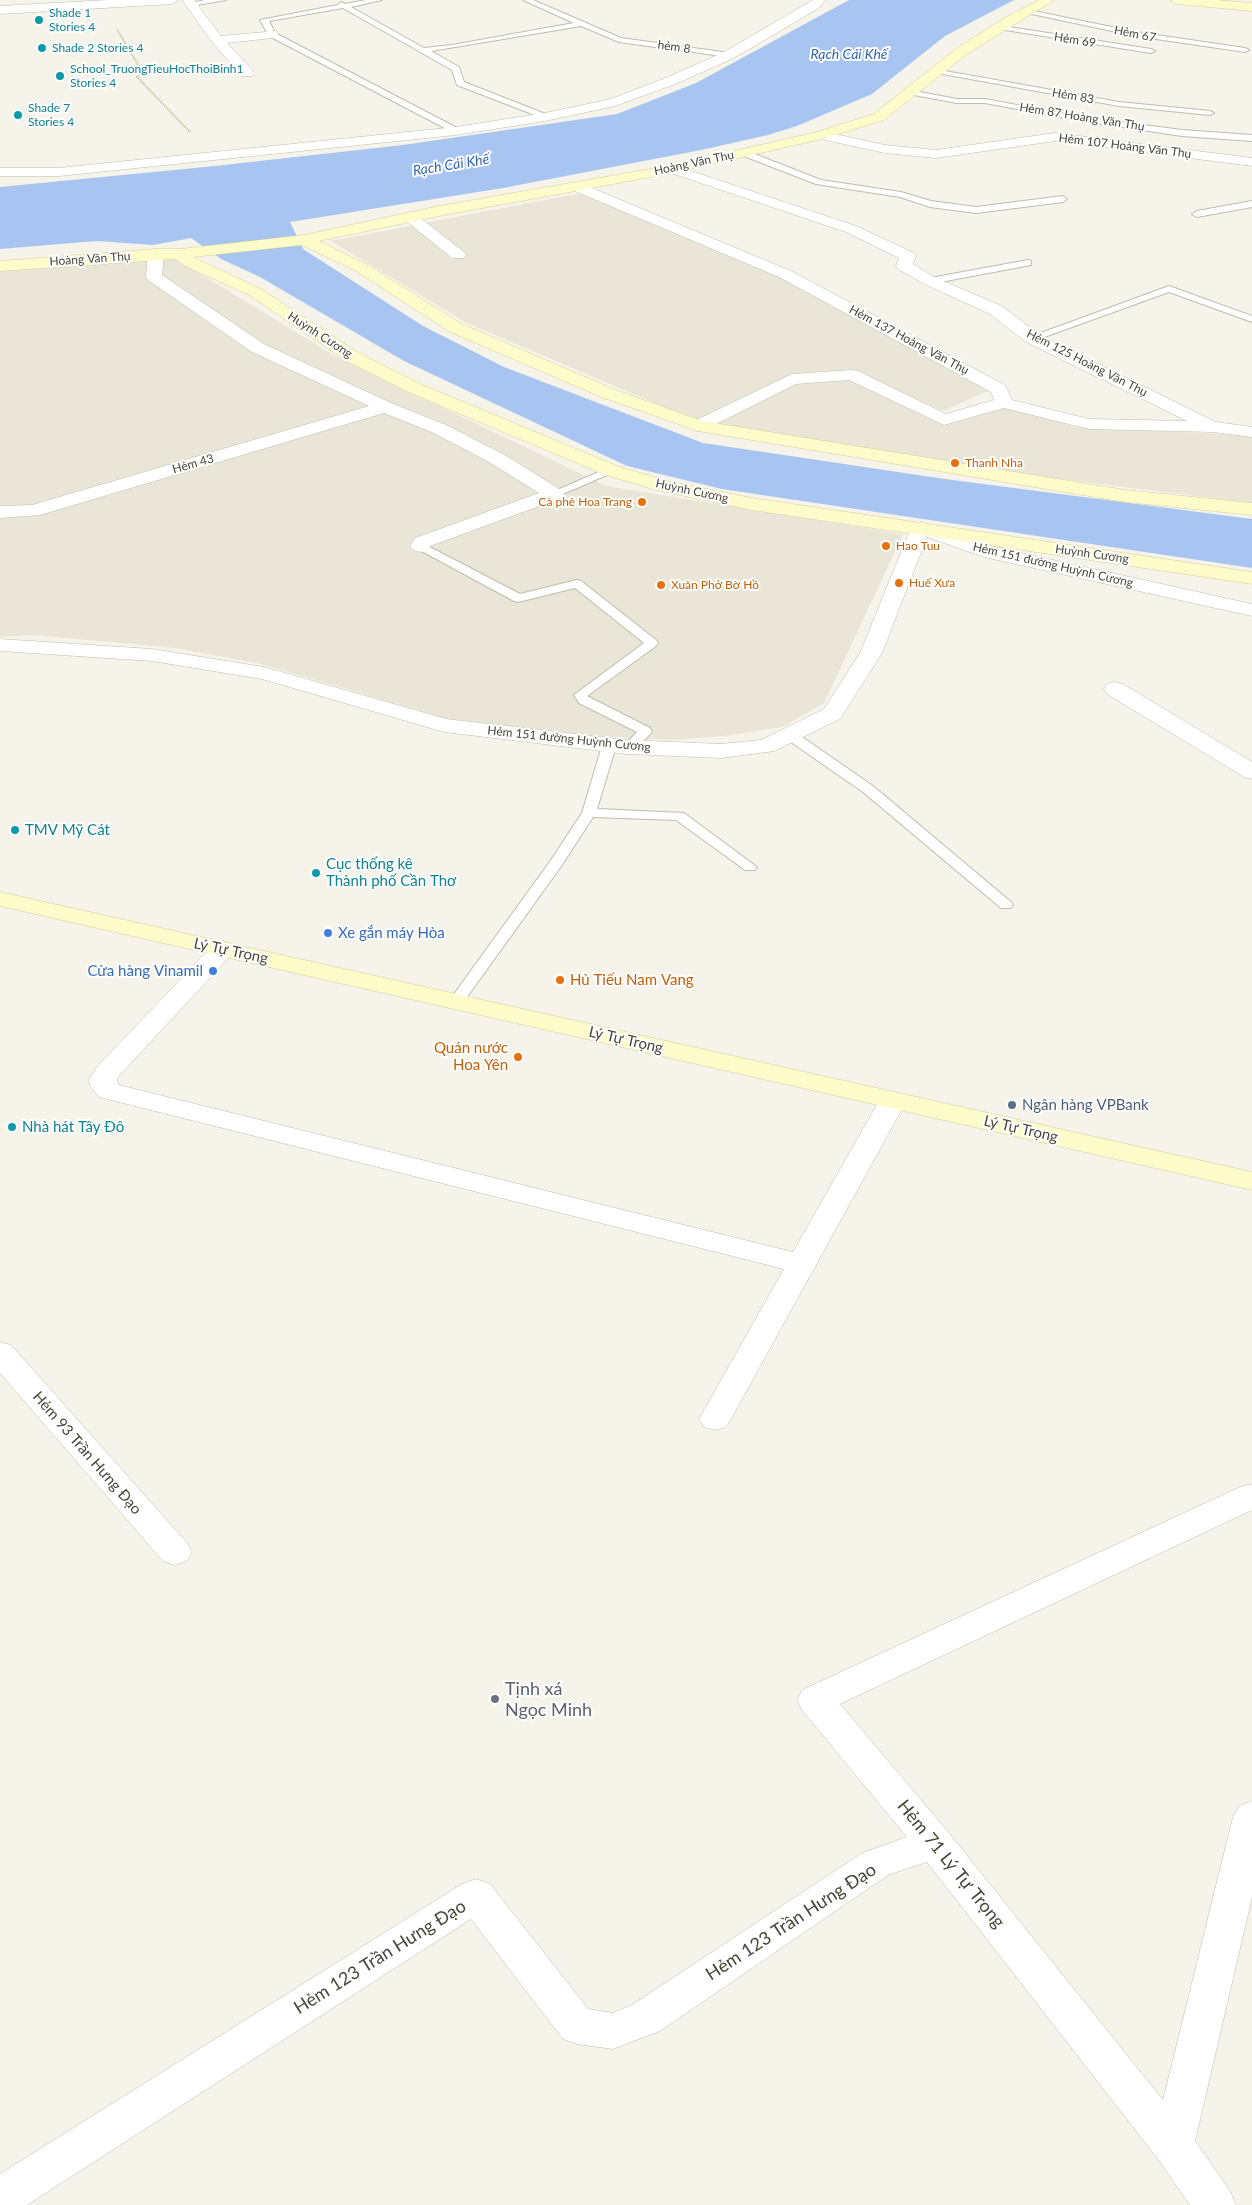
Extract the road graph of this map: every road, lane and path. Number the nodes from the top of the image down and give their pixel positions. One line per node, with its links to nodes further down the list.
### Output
1 (172, 0): 10 (street)
2 (222, 0): 9 (lane)
3 (335, 0): 11 (lane)
4 (378, 0): 11 (lane)
5 (527, 0): 15 (lane, hẻm 8)
6 (819, 0): 22 (street)
7 (1048, 0): 14 (street, Hoàng Văn Thụ)
8 (1176, 0): 12 (street)
9 (190, 2): 18 (street)
10 (103, 5): 13 (street); 32 (path)
11 (346, 6): 17 (lane); 19 (lane)
12 (1252, 6)
13 (0, 10)
14 (1027, 11): 16 (street, Hoàng Văn Thụ); 20 (lane, Hẻm 67)
15 (582, 24): 19 (lane); 22 (lane, hẻm 8)
16 (999, 27): 21 (lane, Hẻm 69); 23 (street, Hoàng Văn Thụ)
17 (272, 34): 18 (street); 28 (lane)
18 (218, 40): 24 (street)
19 (422, 50): 27 (lane)
20 (1245, 50)
21 (1151, 51)
22 (728, 55): 27 (street)
23 (937, 71): 25 (street, Hoàng Văn Thụ); 26 (lane, Hẻm 83)
24 (247, 73)
25 (912, 92): 29 (street, Hoàng Văn Thụ); 30 (lane, Hẻm 87 Hoàng Văn Thụ)
26 (1210, 113)
27 (545, 117): 28 (street)
28 (456, 131): 32 (street)
29 (821, 135): 31 (street, Hoàng Văn Thụ); 33 (street, Hẻm 107 Hoàng Văn Thụ)
30 (1252, 138)
31 (744, 153): 34 (street, Hoàng Văn Thụ); 37 (lane)
32 (214, 156): 35 (street)
33 (1252, 162)
34 (673, 169): 36 (street, Hoàng Văn Thụ); 47 (street, Hẻm 125 Hoàng Văn Thụ)
35 (0, 172)
36 (575, 186): 40 (street, Hoàng Văn Thụ); 50 (street, Hẻm 137 Hoàng Văn Thụ)
37 (1064, 199)
38 (1252, 204): 39 (lane)
39 (1197, 214)
40 (410, 217): 41 (street, Hoàng Văn Thụ); 44 (street)
41 (304, 240): 43 (street, Hoàng Văn Thụ); 52 (street)
42 (156, 254): 43 (street, Hoàng Văn Thụ); 46 (street, Hoàng Văn Thụ); 51 (street)
43 (180, 254): 55 (street, Huỳnh Cương)
44 (458, 255)
45 (1028, 263): 47 (lane)
46 (0, 266)
47 (930, 281): 49 (street, Hẻm 125 Hoàng Văn Thụ)
48 (1252, 318): 49 (lane)
49 (1032, 338): 53 (street, Hẻm 125 Hoàng Văn Thụ)
50 (1004, 403): 52 (street); 53 (street)
51 (385, 407): 56 (street); 58 (street, Hẻm 43)
52 (698, 426): 57 (street)
53 (1213, 426): 54 (street)
54 (1252, 432)
55 (610, 470): 56 (lane); 59 (street, Huỳnh Cương)
56 (554, 494): 60 (street)
57 (1252, 509)
58 (0, 512)
59 (921, 528): 61 (street, Huỳnh Cương); 62 (street, Hẻm 151 đường Huỳnh Cương); 65 (street, Hẻm 151 đường Huỳnh Cương)
60 (420, 546): 66 (lane)
61 (1252, 578)
62 (1252, 610)
63 (0, 645): 66 (street, Hẻm 151 đường Huỳnh Cương)
64 (1115, 689): 67 (street)
65 (790, 736): 66 (street, Hẻm 151 đường Huỳnh Cương); 71 (lane)
66 (620, 746): 68 (lane)
67 (1252, 772)
68 (589, 813): 69 (lane); 73 (lane)
69 (750, 867)
70 (0, 899): 72 (street, Lý Tự Trọng)
71 (1006, 905)
72 (223, 949): 73 (street, Lý Tự Trọng); 76 (street)
73 (456, 1001): 74 (street, Lý Tự Trọng)
74 (893, 1100): 75 (street, Lý Tự Trọng); 76 (street)
75 (1252, 1181)
76 (801, 1264): 78 (street)
77 (0, 1353): 80 (street, Hẻm 93 Trần Hưng Đạo)
78 (715, 1419)
79 (1252, 1496): 82 (street, Hẻm 71 Lý Tự Trọng)
80 (175, 1552)
81 (1252, 1817): 83 (street)
82 (935, 1843): 83 (street, Hẻm 71 Lý Tự Trọng); 84 (street, Hẻm 123 Trần Hưng Đạo)
83 (1173, 2145): 85 (street, Hẻm 71 Lý Tự Trọng)
84 (0, 2198)
85 (1215, 2205)

